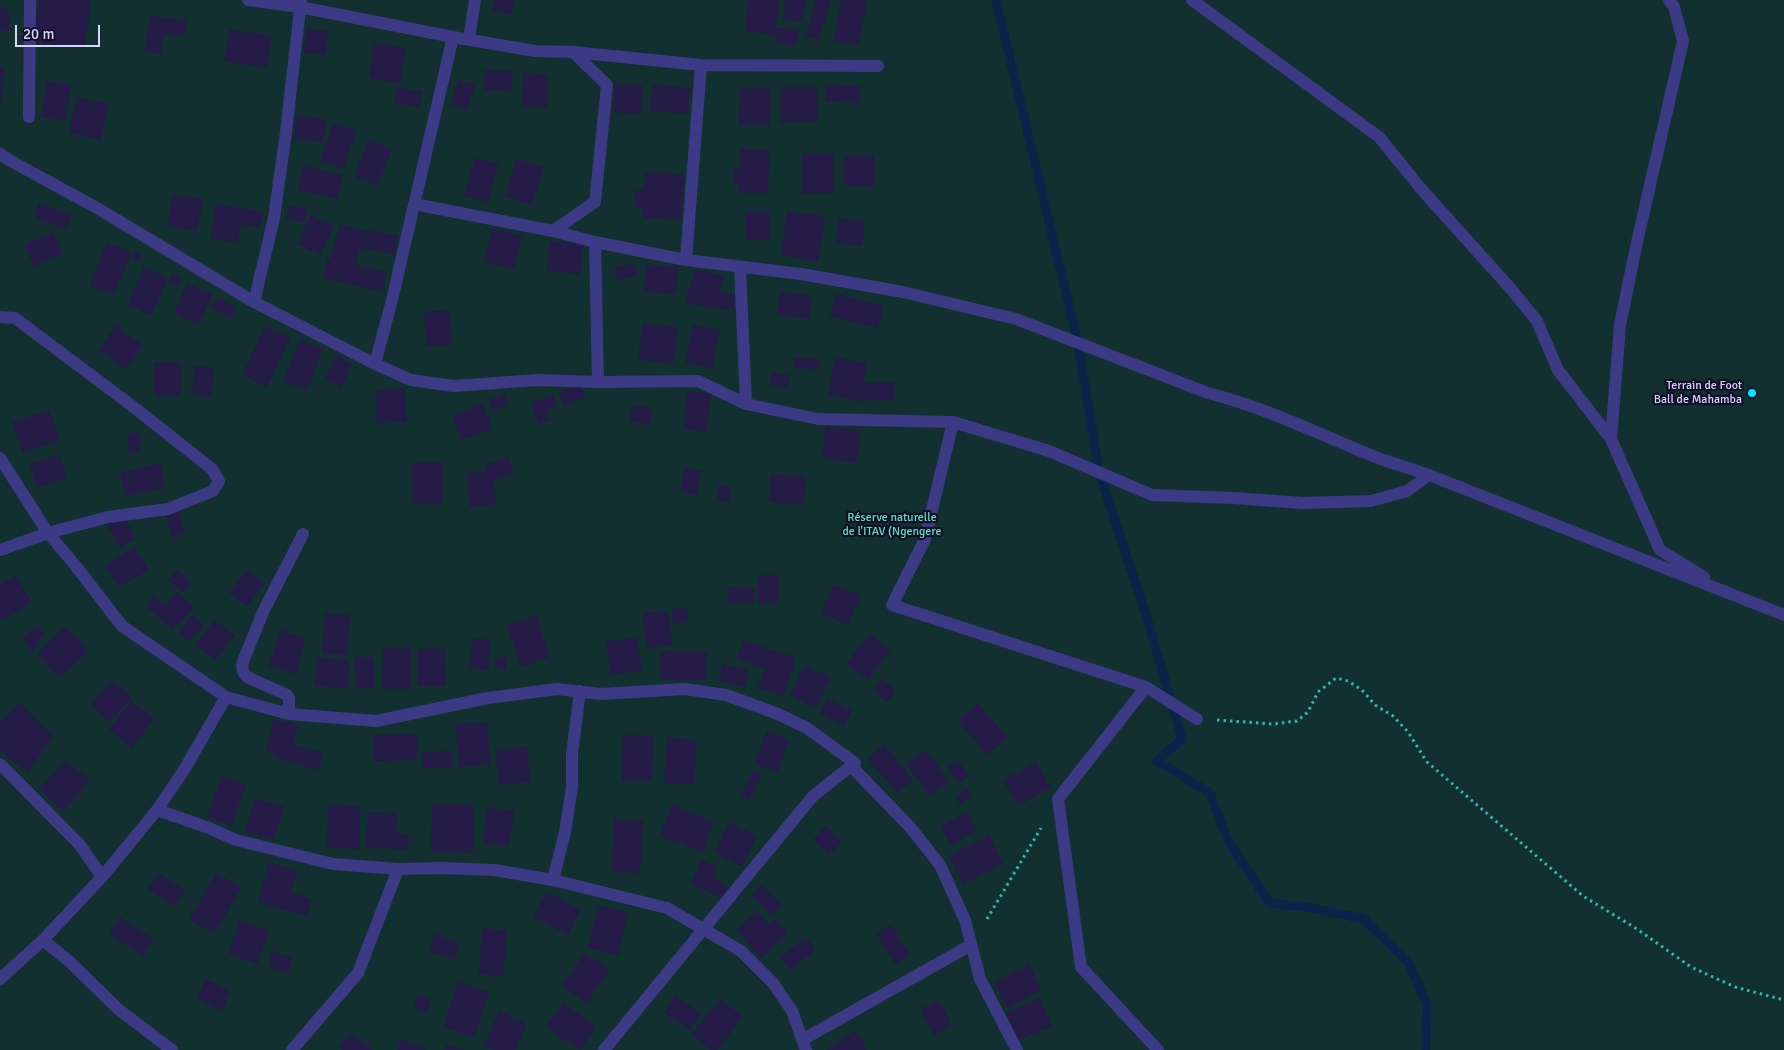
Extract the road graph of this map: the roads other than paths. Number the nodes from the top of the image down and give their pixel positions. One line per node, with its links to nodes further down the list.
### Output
1 (30, 0): 12 (street)
2 (248, 0): 6 (street)
3 (475, 0): 8 (street)
4 (1192, 0): 25 (street)
5 (1669, 0): 25 (street)
6 (301, 3): 7 (street); 19 (street)
7 (452, 37): 8 (street); 14 (street)
8 (469, 39): 9 (street)
9 (573, 52): 10 (street); 15 (street)
10 (701, 65): 11 (street); 17 (street)
11 (878, 66)
12 (29, 117)
13 (3, 160): 19 (street)
14 (414, 204): 15 (street); 21 (street)
15 (553, 231): 16 (street)
16 (596, 242): 17 (street); 22 (street)
17 (686, 260): 18 (street)
18 (740, 267): 23 (street); 27 (street)
19 (254, 302): 21 (street)
20 (0, 317): 28 (street)
21 (375, 364): 22 (street)
22 (598, 382): 23 (street)
23 (746, 404): 24 (street)
24 (953, 422): 27 (street); 33 (street)
25 (1611, 439): 31 (street)
26 (0, 458): 28 (street)
27 (1429, 475): 31 (street)
28 (48, 533): 30 (street); 35 (street)
29 (302, 534): 36 (street)
30 (0, 550)
31 (1732, 594): 32 (street)
32 (1784, 615)
33 (1146, 687): 37 (street); 53 (street)
34 (580, 691): 36 (street); 39 (street); 43 (street)
35 (226, 697): 36 (street); 40 (street)
36 (289, 714)
37 (1197, 719)
38 (0, 764): 42 (street)
39 (851, 766): 44 (street); 46 (street)
40 (157, 810): 41 (street); 42 (street)
41 (398, 869): 43 (street); 50 (street)
42 (102, 877): 45 (street)
43 (554, 880): 44 (street)
44 (704, 930): 48 (street); 51 (street)
45 (43, 940): 47 (street); 49 (street)
46 (971, 945): 48 (street); 52 (street)
47 (0, 979)
48 (804, 1045)
49 (172, 1050)
50 (292, 1050)
51 (604, 1050)
52 (1017, 1050)
53 (1158, 1050)

